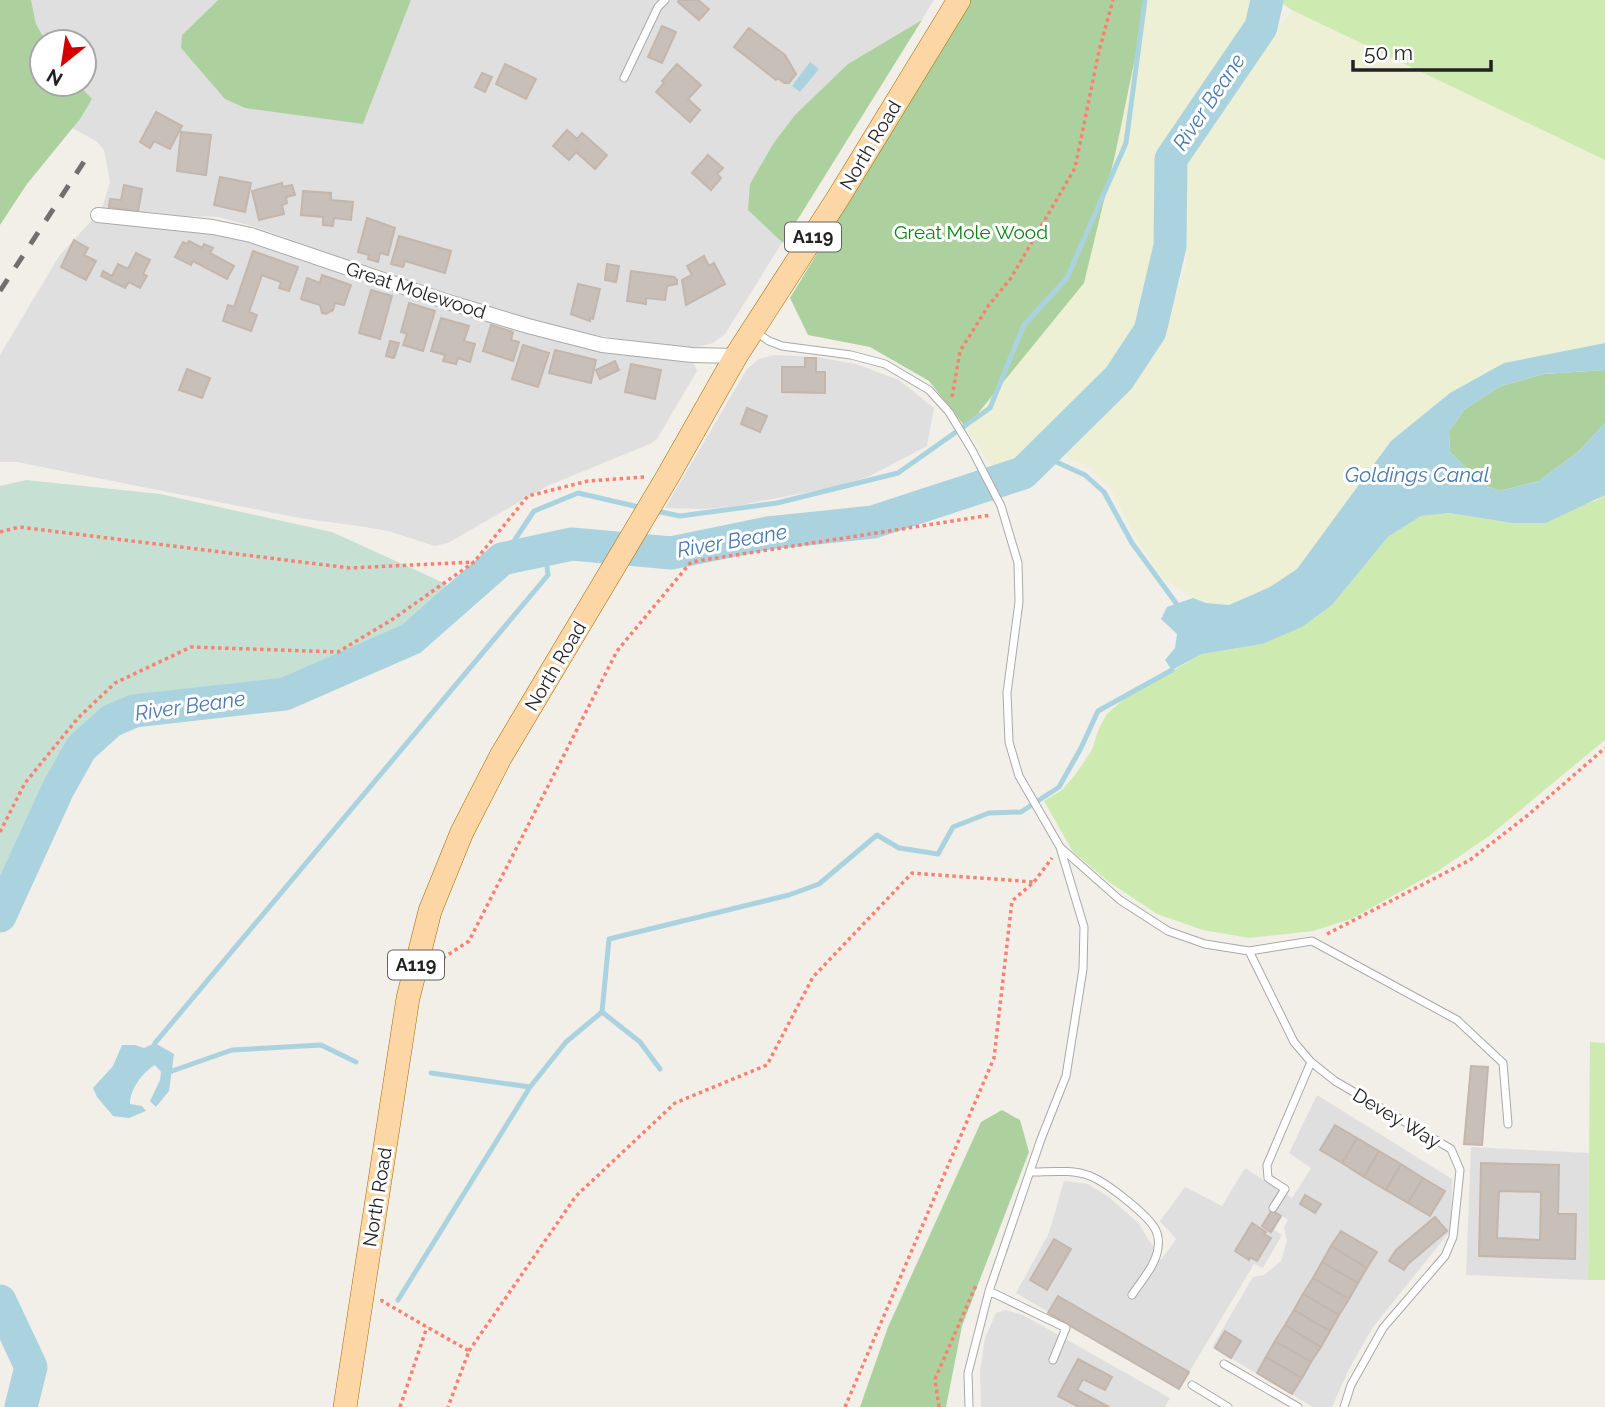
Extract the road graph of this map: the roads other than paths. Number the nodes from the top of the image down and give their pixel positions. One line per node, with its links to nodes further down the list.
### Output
1 (665, 0): 3 (lane)
2 (959, 0): 5 (main road, North Road / A119)
3 (624, 78)
4 (99, 215): 6 (street, Great Molewood)
5 (752, 330): 6 (main road, North Road / A119); 7 (lane)
6 (736, 356): 18 (main road, North Road / A119)
7 (1060, 846): 8 (lane); 11 (lane)
8 (1249, 951): 9 (lane, Devey Way); 10 (lane)
9 (1311, 1062): 12 (lane); 22 (lane, Devey Way)
10 (1508, 1124)
11 (1030, 1172): 13 (lane); 14 (lane)
12 (1273, 1208)
13 (989, 1291): 15 (lane); 19 (lane)
14 (1132, 1295)
15 (1053, 1360)
16 (1224, 1364): 21 (lane)
17 (1192, 1385): 20 (lane)
18 (345, 1407)
19 (969, 1407)
20 (1228, 1407)
21 (1297, 1407)
22 (1344, 1407)

